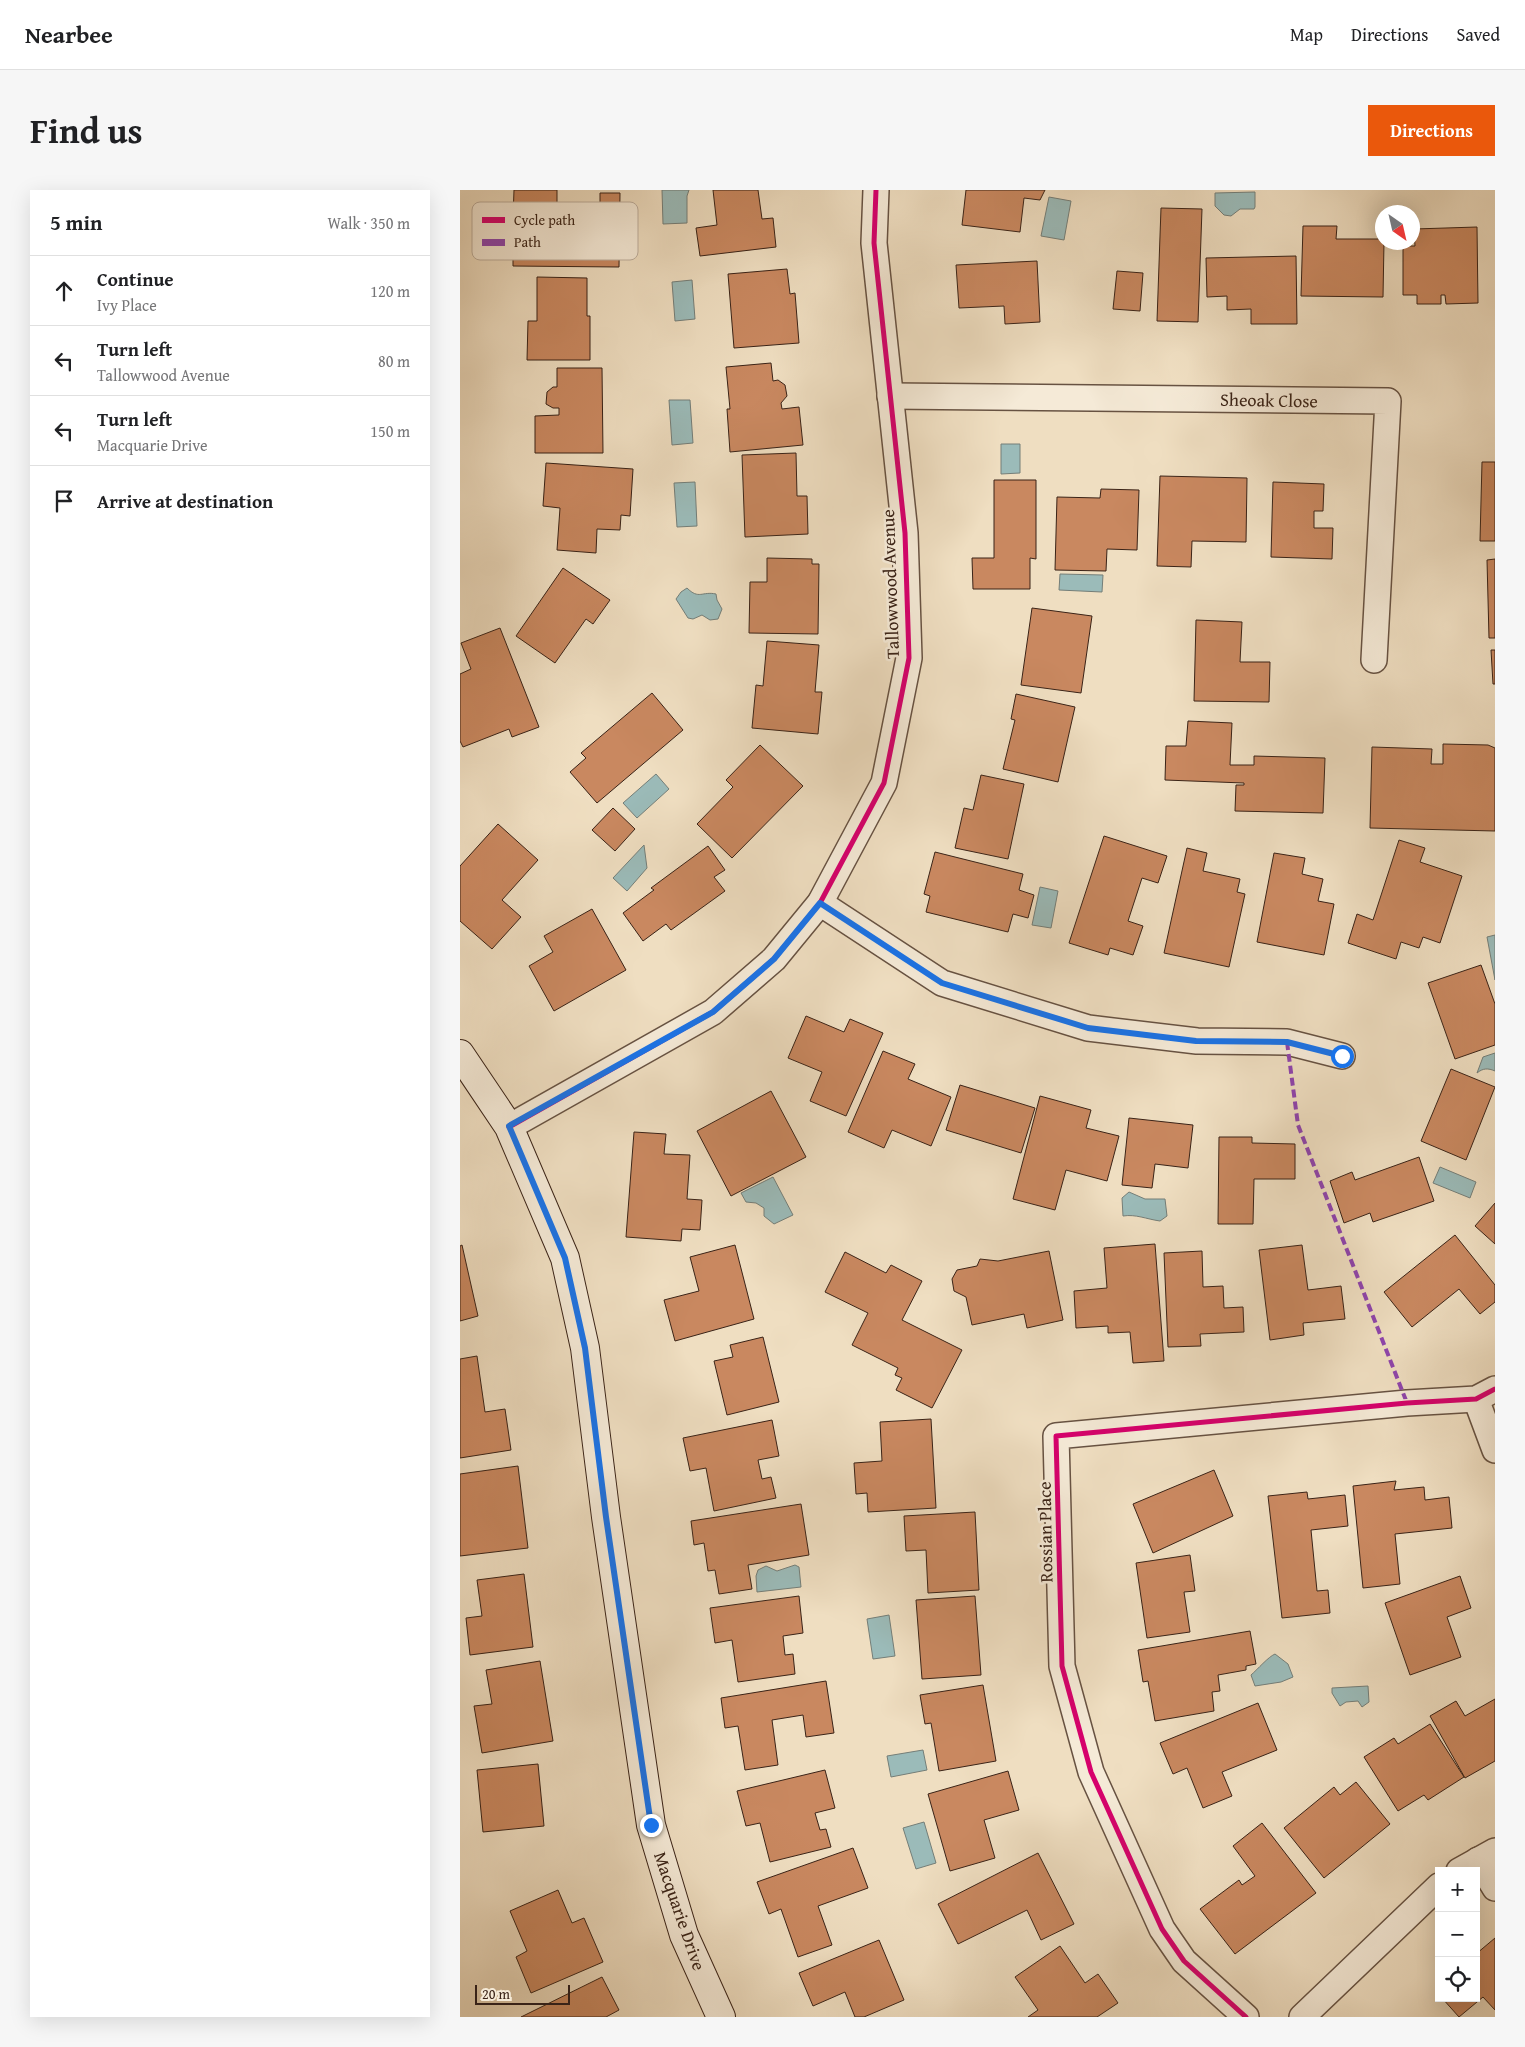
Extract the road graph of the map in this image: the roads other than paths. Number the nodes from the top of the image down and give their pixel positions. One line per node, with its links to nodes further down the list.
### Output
1 (876, 190): 2 (street, Tallowwood Avenue)
2 (890, 396): 3 (street, Sheoak Close); 4 (street, Tallowwood Avenue)
3 (1374, 660)
4 (820, 903): 6 (street); 7 (street, Tallowwood Avenue)
5 (460, 1054): 7 (main road, Macquarie Drive)
6 (1342, 1056)
7 (509, 1126): 13 (main road, Macquarie Drive)
8 (1485, 1394): 9 (street); 14 (street, Rossian Place)
9 (1495, 1450)
10 (1477, 1861): 11 (street)
11 (1495, 1888)
12 (1435, 1890): 15 (street)
13 (721, 2017)
14 (1246, 2017)
15 (1302, 2017)

